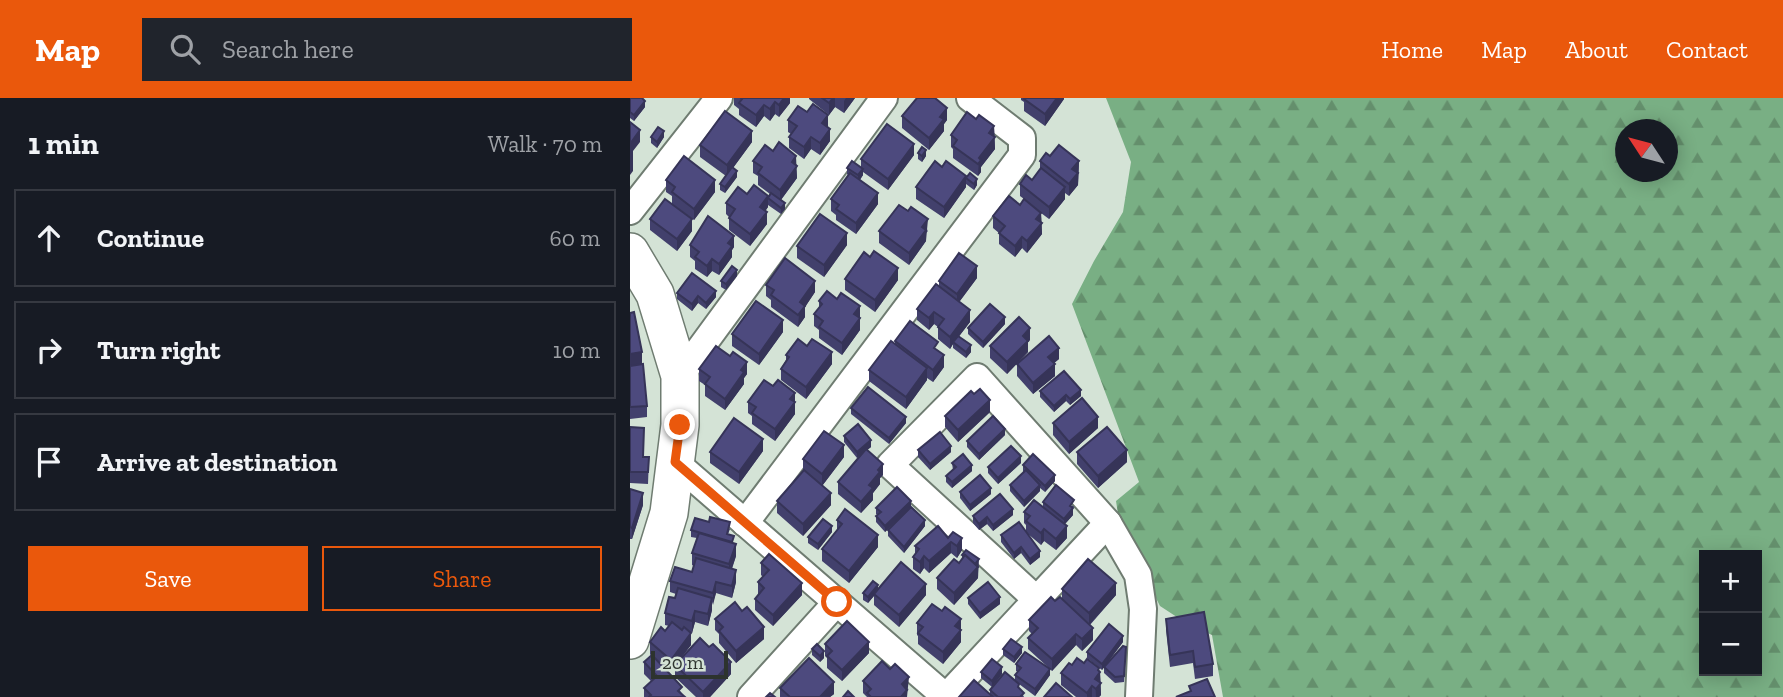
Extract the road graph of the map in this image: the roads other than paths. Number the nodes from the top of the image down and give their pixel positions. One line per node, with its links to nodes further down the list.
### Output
1 (719, 98): 4 (street)
2 (884, 98): 6 (street)
3 (970, 98): 8 (street)
4 (630, 211)
5 (630, 252): 6 (street)
6 (680, 376): 7 (street)
7 (675, 462): 8 (street); 12 (street)
8 (746, 523): 11 (street)
9 (1108, 523): 10 (street); 10 (street); 15 (street)
10 (1036, 599): 14 (street)
11 (837, 602): 13 (street); 14 (street)
12 (630, 640)
13 (751, 697)
14 (946, 697)
15 (1139, 697)

